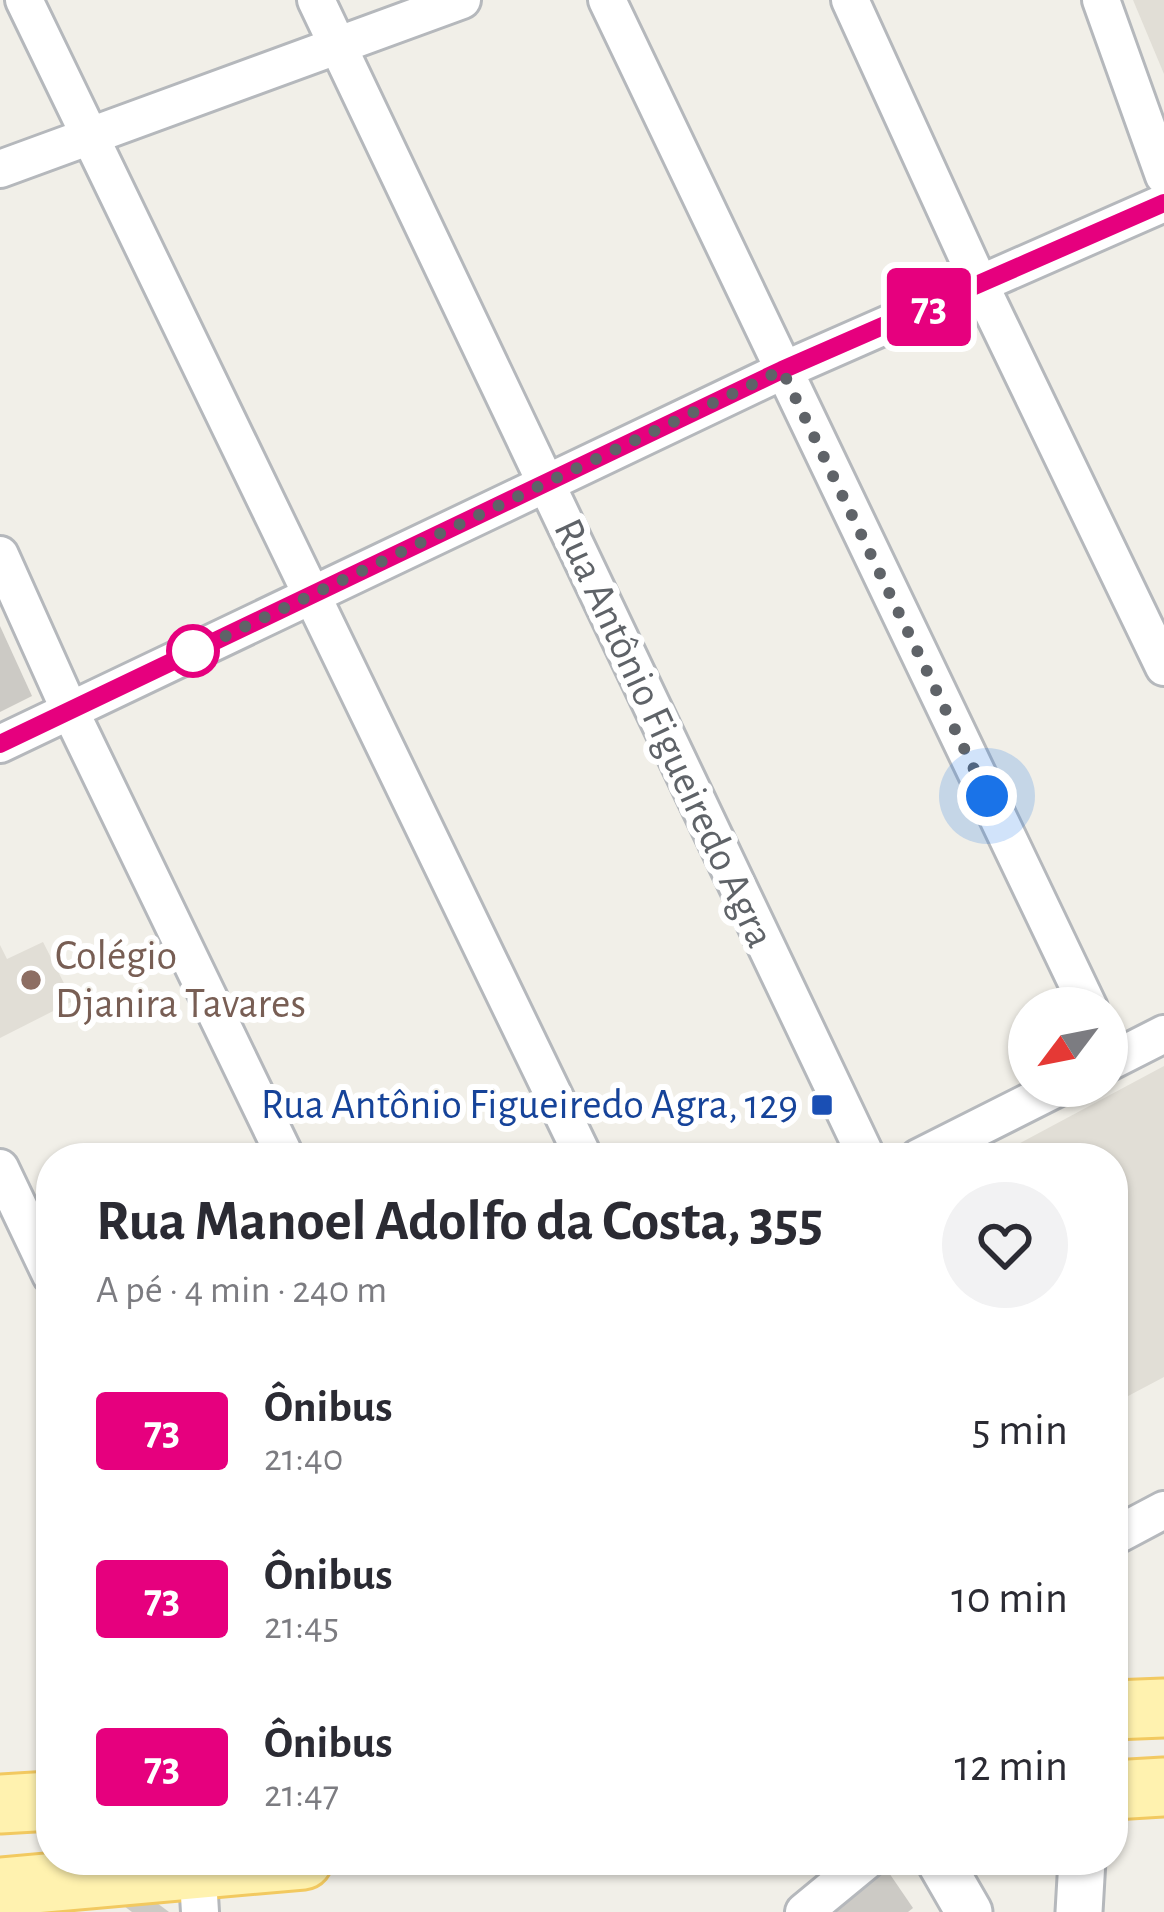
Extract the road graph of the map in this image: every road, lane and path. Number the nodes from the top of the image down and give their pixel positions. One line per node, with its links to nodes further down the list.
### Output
1 (24, 0): 8 (street)
2 (316, 0): 7 (street, Rua Antônio Figueiredo Agra)
3 (462, 0): 7 (street)
4 (607, 0): 13 (street)
5 (850, 0): 12 (street)
6 (1101, 0): 10 (street)
7 (338, 47): 8 (street); 14 (street, Rua Antônio Figueiredo Agra)
8 (88, 137): 9 (street); 16 (street)
9 (0, 169)
10 (1164, 176)
11 (1164, 203): 12 (street)
12 (980, 285): 13 (street); 17 (street)
13 (782, 370): 14 (street); 20 (street)
14 (545, 483): 16 (street); 26 (street, Rua Antônio Figueiredo Agra)
15 (0, 554): 18 (street)
16 (309, 595): 18 (street); 25 (street)
17 (1164, 667)
18 (70, 711): 19 (street); 24 (street)
19 (0, 744)
20 (1079, 987)
21 (1164, 1034): 22 (street)
22 (1128, 1048)
23 (1019, 1107): 27 (street)
24 (279, 1143)
25 (577, 1143)
26 (860, 1143)
27 (947, 1143)
28 (0, 1168): 29 (street)
29 (36, 1244)
30 (1164, 1510): 31 (street)
31 (1128, 1529)
32 (1164, 1708): 33 (main road)
33 (1128, 1709)
34 (1164, 1787): 35 (main road)
35 (1128, 1789)
36 (250, 1875): 41 (main road)
37 (849, 1875): 42 (street)
38 (948, 1875): 43 (street)
39 (1081, 1875): 44 (street)
40 (0, 1887): 41 (main road)
41 (194, 1891)
42 (804, 1912)
43 (969, 1912)
44 (1079, 1912)

